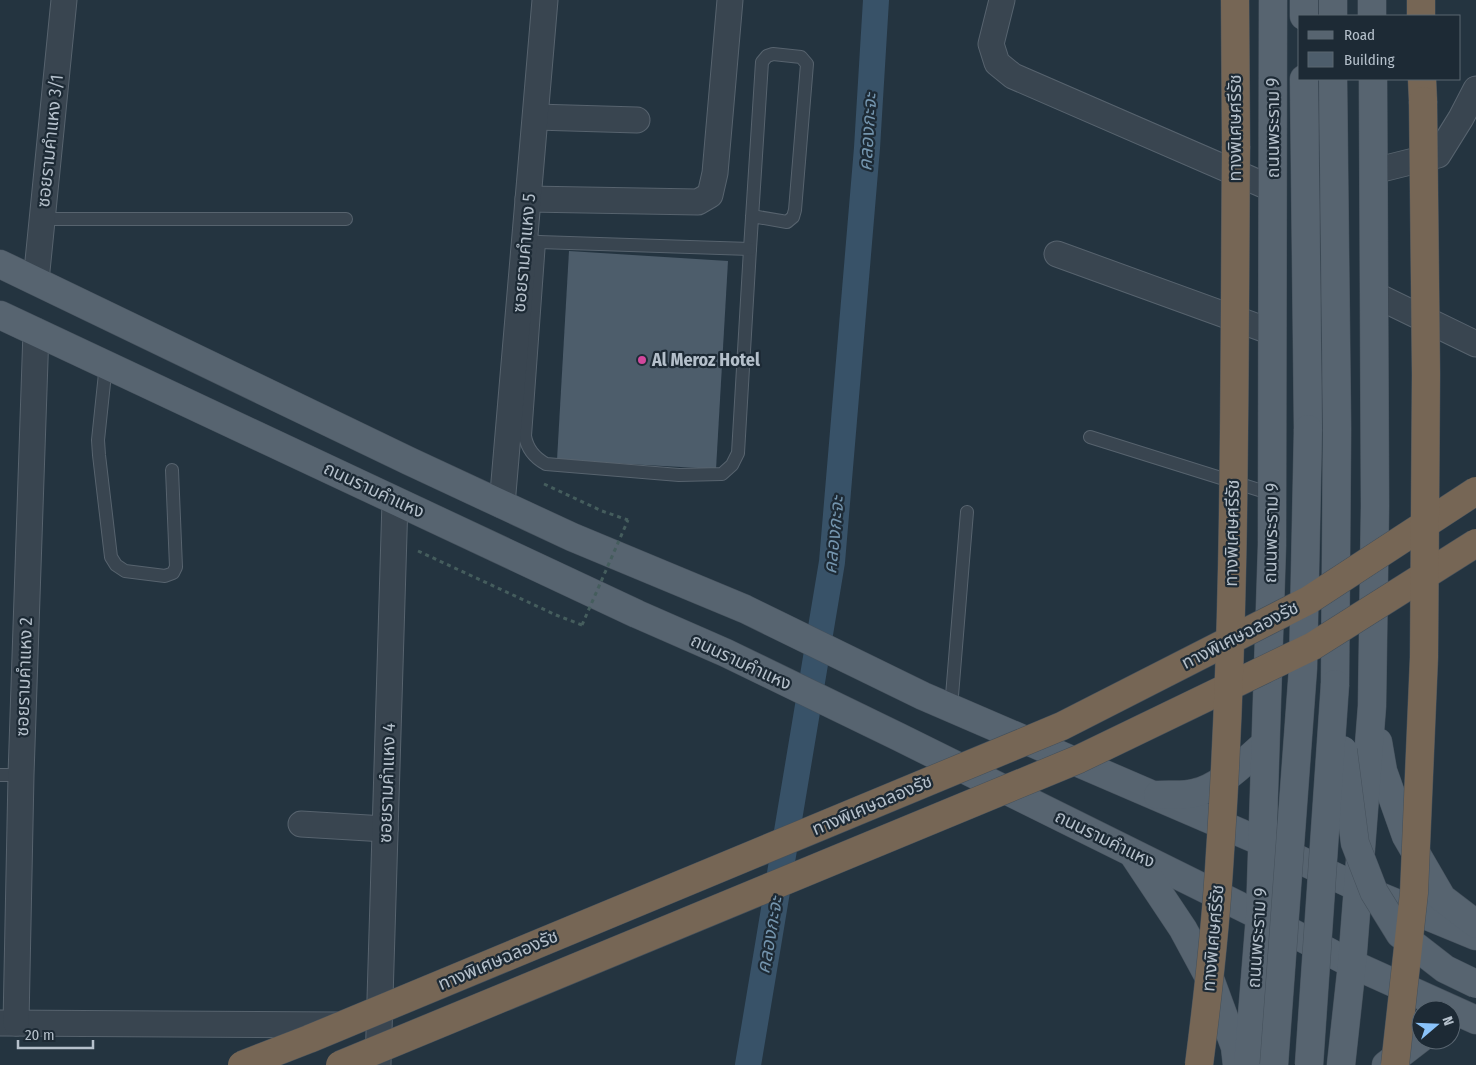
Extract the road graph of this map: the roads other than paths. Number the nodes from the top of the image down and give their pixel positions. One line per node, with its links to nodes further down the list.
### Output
1 (64, 0): 27 (street, ซอยรามคำแหง 3/1)
2 (545, 0): 20 (street, ซอยรามคำแหง 5)
3 (730, 0): 25 (street)
4 (1002, 0): 24 (street)
5 (1235, 0): 72 (highway, ทางพิเศษศรีรัช, bridge)
6 (1273, 0): 24 (main road, ถนนพระราม 9)
7 (1304, 0): 11 (main road)
8 (1332, 0): 12 (main road)
9 (1372, 0): 13 (main road)
10 (1421, 0): 14 (highway)
11 (1304, 15)
12 (1333, 15)
13 (1372, 15)
14 (1421, 15)
15 (1304, 80): 75 (main road, ถนนพระราม 9, bridge)
16 (1333, 80): 49 (main road, bridge)
17 (1373, 80): 23 (main road)
18 (1422, 80): 79 (highway, bridge)
19 (1476, 89): 22 (street)
20 (536, 117): 21 (street); 25 (street, ซอยรามคำแหง 5)
21 (637, 120)
22 (1469, 122): 23 (street)
23 (1374, 171): 34 (main road)
24 (1273, 189): 37 (main road, ถนนพระราม 9)
25 (528, 199): 29 (street, ซอยรามคำแหง 5)
26 (752, 216): 26 (lane); 30 (lane)
27 (42, 219): 28 (lane); 33 (street, ซอยรามคำแหง 3/1)
28 (346, 219)
29 (532, 241): 30 (lane); 30 (lane); 46 (street, ซอยรามคำแหง 5)
30 (750, 249)
31 (1057, 254): 37 (street)
32 (0, 264): 33 (main road)
33 (36, 281): 41 (main road)
34 (1375, 295): 38 (street); 50 (main road)
35 (0, 315): 36 (main road, ถนนรามคำแหง)
36 (36, 331): 39 (main road, ถนนรามคำแหง); 53 (street, ซอยรามคำแหง 2)
37 (1272, 332): 44 (main road, ถนนพระราม 9)
38 (1476, 344)
39 (106, 364): 42 (lane); 45 (main road, ถนนรามคำแหง)
40 (1090, 437): 44 (lane)
41 (410, 461): 45 (main road); 46 (main road)
42 (172, 470)
43 (1476, 491): 69 (highway, ทางพิเศษฉลองรัช, bridge)
44 (1272, 494): 52 (main road, ถนนพระราม 9)
45 (396, 501): 56 (street, ซอยรามคำแหง 4); 58 (main road, ถนนรามคำแหง)
46 (502, 505): 51 (main road)
47 (967, 512): 51 (lane)
48 (1476, 543): 70 (highway, ทางพิเศษฉลองรัช, bridge)
49 (1335, 684): 64 (main road, bridge); 76 (main road, bridge)
50 (1372, 706): 59 (main road); 61 (main road)
51 (951, 708): 54 (main road)
52 (1266, 744): 54 (main road); 57 (main road, ถนนพระราม 9)
53 (10, 775): 66 (street, ซอยรามคำแหง 2)
54 (1153, 795): 57 (main road)
55 (301, 824): 56 (street)
56 (385, 829): 67 (street, ซอยรามคำแหง 4)
57 (1262, 842): 59 (main road); 60 (main road, ถนนพระราม 9)
58 (1132, 853): 60 (main road, ถนนรามคำแหง); 73 (main road)
59 (1357, 887): 62 (main road); 63 (main road)
60 (1260, 916): 63 (main road, ถนนรามคำแหง); 74 (main road, ถนนพระราม 9)
61 (1476, 924)
62 (1476, 936)
63 (1352, 964): 65 (main road, ถนนรามคำแหง); 77 (main road)
64 (1476, 984)
65 (1466, 1020)
66 (8, 1023): 67 (street)
67 (380, 1025): 71 (street, ซอยรามคำแหง 4)
68 (1411, 1046): 78 (main road)
69 (242, 1065)
70 (340, 1065)
71 (378, 1065)
72 (1199, 1065)
73 (1237, 1065)
74 (1248, 1065)
75 (1274, 1065)
76 (1309, 1065)
77 (1341, 1065)
78 (1386, 1065)
79 (1396, 1065)

